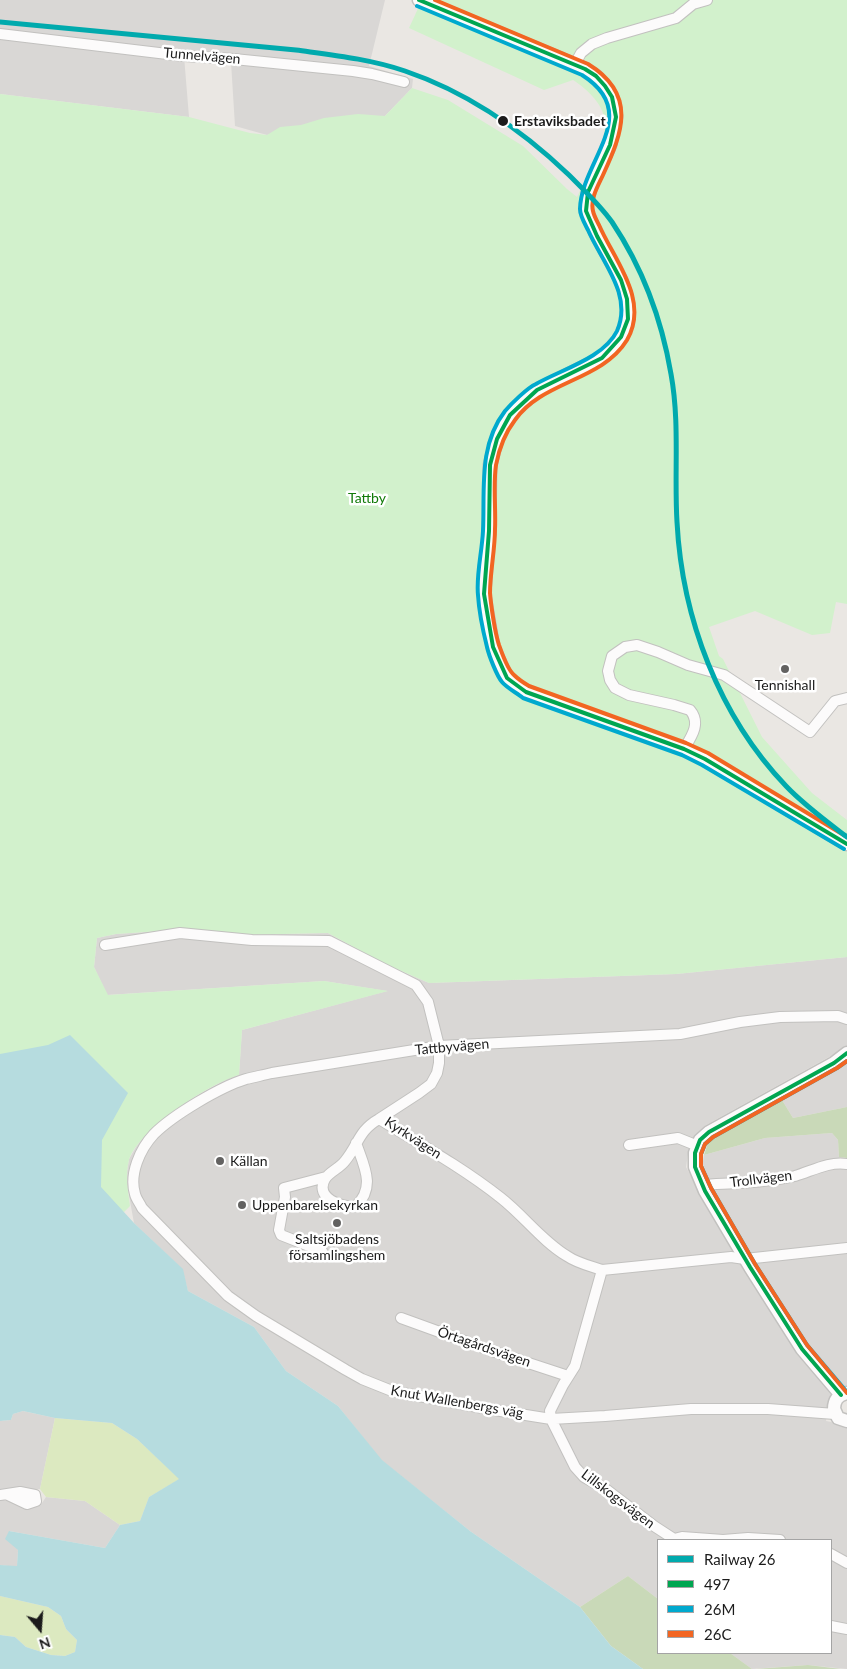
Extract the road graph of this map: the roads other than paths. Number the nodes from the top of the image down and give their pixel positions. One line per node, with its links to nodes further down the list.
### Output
1 (419, 0): 4 (street)
2 (707, 0): 4 (street)
3 (0, 34): 5 (street, Tunnelvägen)
4 (575, 64): 7 (street)
5 (404, 82)
6 (847, 698): 7 (street)
7 (684, 749): 8 (street)
8 (847, 844)
9 (105, 945): 11 (street, Kyrkvägen)
10 (847, 1019): 11 (street, Tattbyvägen)
11 (440, 1046): 13 (street, Kyrkvägen); 20 (street, Tattbyvägen)
12 (847, 1054): 16 (street)
13 (380, 1119): 14 (street); 24 (street, Kyrkvägen)
14 (356, 1143): 18 (street); 18 (street)
15 (629, 1145): 16 (street)
16 (698, 1146): 19 (street)
17 (847, 1164): 19 (street, Trollvägen)
18 (326, 1177): 22 (street)
19 (702, 1185): 23 (street)
20 (142, 1208): 29 (street, Knut Wallenbergs väg)
21 (847, 1248): 23 (street, Kyrkvägen)
22 (322, 1251)
23 (745, 1259): 24 (street, Kyrkvägen); 27 (street)
24 (602, 1270): 26 (street)
25 (401, 1318): 26 (street, Örtagårdsvägen)
26 (568, 1376): 29 (street)
27 (844, 1394): 28 (street)
28 (835, 1414): 29 (street, Knut Wallenbergs väg); 30 (street)
29 (551, 1418): 31 (street, Lillskogsvägen)
30 (847, 1421)
31 (673, 1539)
32 (677, 1539): 33 (street, Lillskogsvägen)
33 (709, 1539)
34 (736, 1539): 35 (street, Lillskogsvägen)
35 (764, 1539)
36 (832, 1555): 37 (street)
37 (847, 1563)
38 (832, 1626): 39 (street)
39 (847, 1628)

